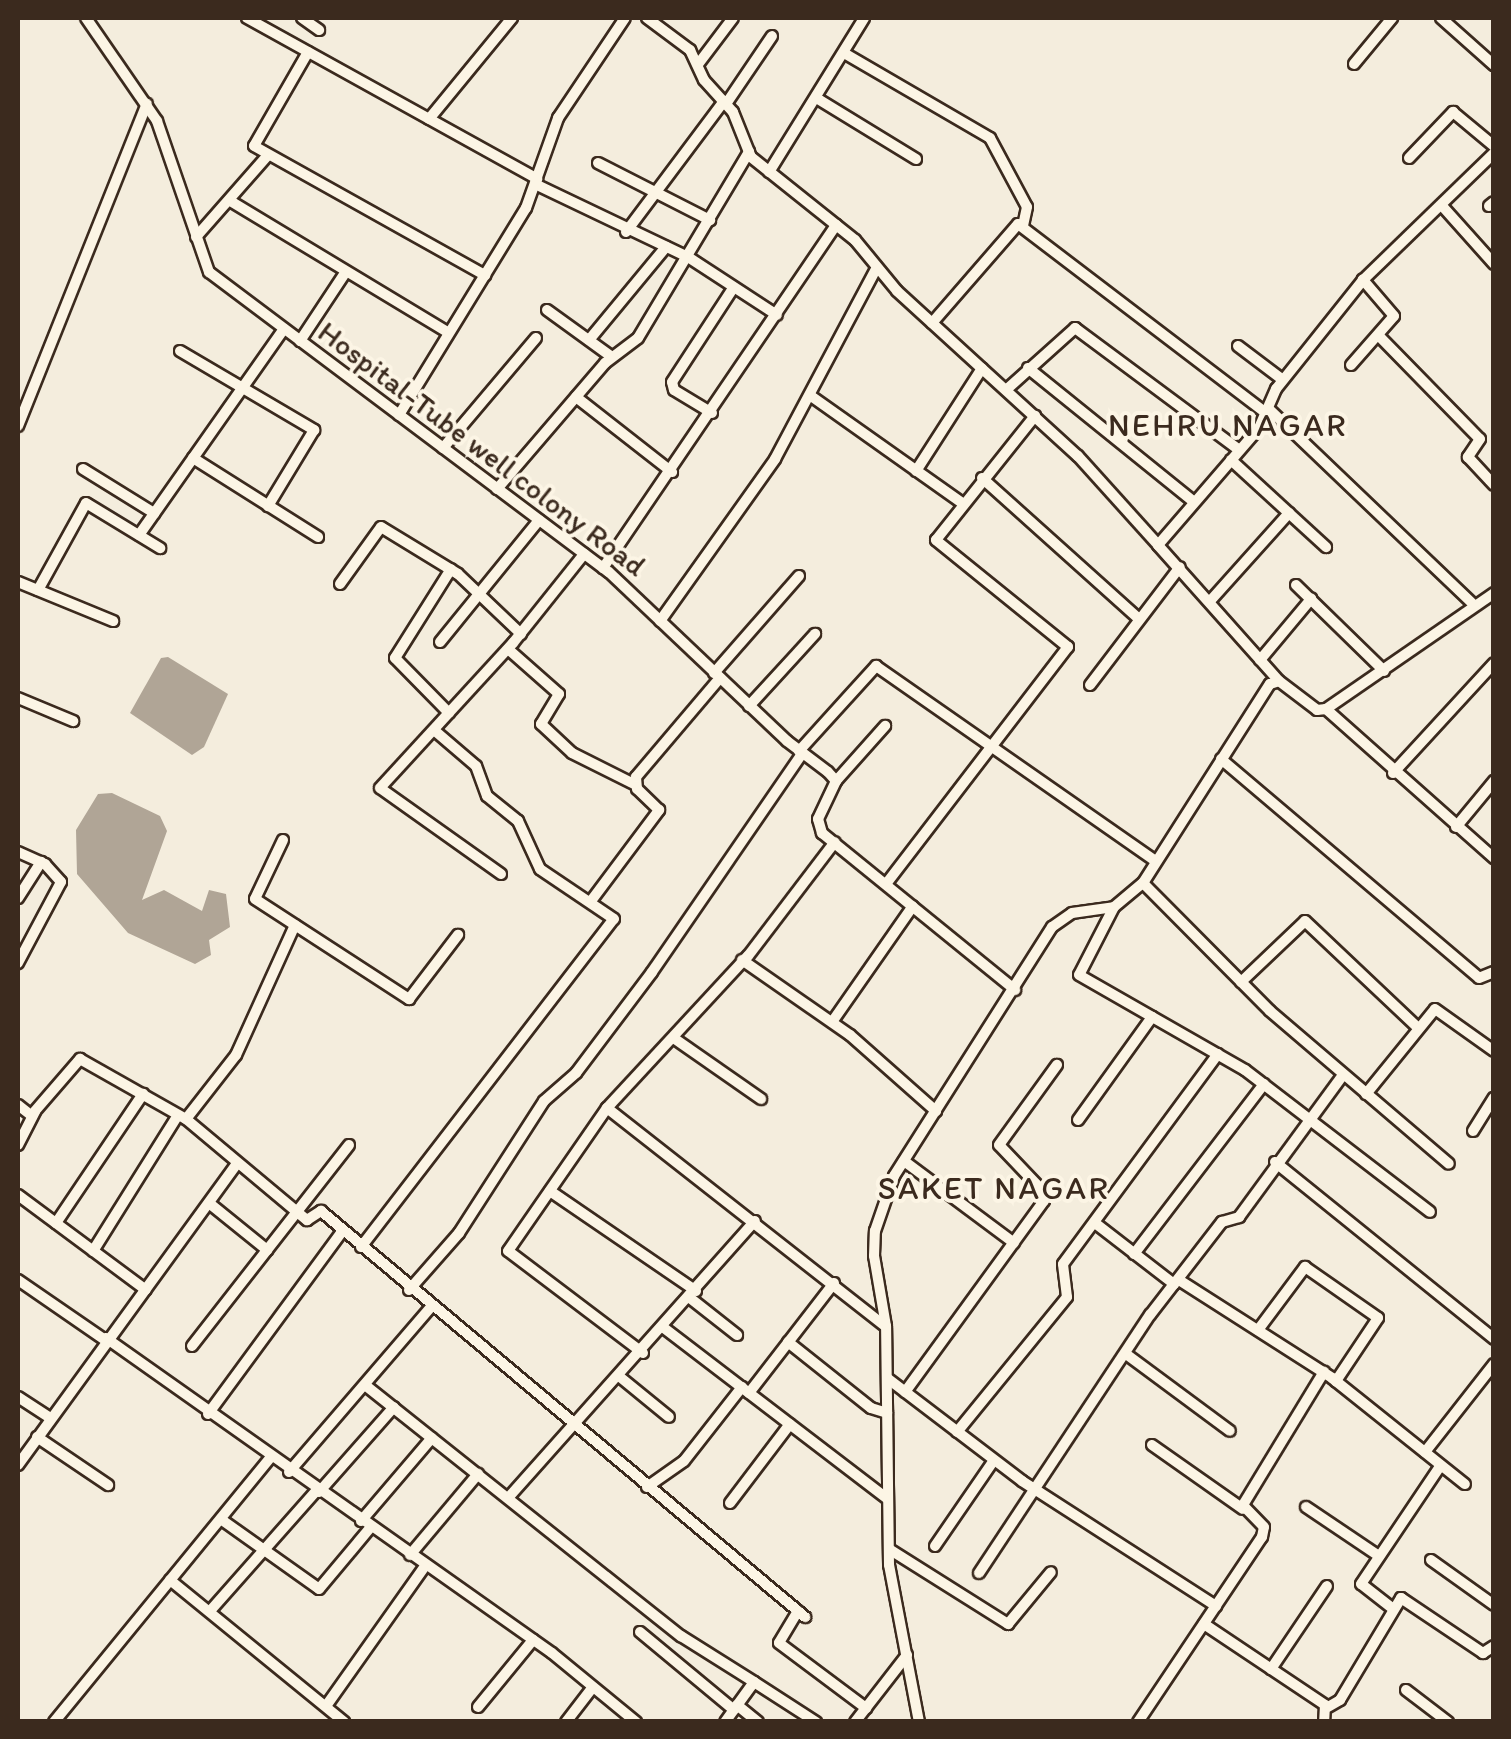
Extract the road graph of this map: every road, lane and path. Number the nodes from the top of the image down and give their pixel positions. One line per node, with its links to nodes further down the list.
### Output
1 (86, 18): 20 (street, Hospital-Tube well colony Road)
2 (246, 18): 13 (street)
3 (302, 18): 11 (street)
4 (512, 18): 21 (street)
5 (625, 18): 29 (street)
6 (647, 18): 16 (street)
7 (734, 18): 16 (street)
8 (864, 18): 14 (street)
9 (1392, 18): 17 (street)
10 (1449, 20): 15 (street)
11 (320, 30)
12 (772, 36): 19 (street)
13 (308, 52): 21 (street); 24 (street)
14 (844, 52): 18 (street); 35 (street)
15 (1491, 58)
16 (699, 63): 19 (street)
17 (1354, 64)
18 (818, 99): 26 (street); 28 (street)
19 (725, 103): 23 (street); 30 (street)
20 (147, 104): 37 (street, Hospital-Tube well colony Road); 70 (street)
21 (429, 119): 29 (street)
22 (1494, 150): 25 (street); 32 (street)
23 (749, 152): 28 (street); 33 (street)
24 (268, 155): 31 (street); 43 (street)
25 (1409, 158)
26 (916, 159)
27 (598, 163): 30 (street)
28 (769, 172): 34 (street)
29 (536, 182): 36 (street); 43 (street)
30 (654, 192): 33 (street); 36 (street)
31 (232, 202): 37 (street); 42 (street)
32 (1444, 208): 40 (street); 44 (street)
33 (710, 220): 39 (street)
34 (836, 225): 41 (street); 47 (street)
35 (1022, 226): 48 (street); 66 (street)
36 (626, 232): 38 (street)
37 (196, 237): 49 (street, Hospital-Tube well colony Road)
38 (666, 247): 39 (street); 53 (street)
39 (688, 257): 45 (street); 57 (street)
40 (1493, 262)
41 (877, 266): 48 (street); 64 (street)
42 (345, 273): 50 (street); 54 (street)
43 (485, 275): 50 (street)
44 (1363, 280): 51 (street); 61 (street)
45 (734, 287): 47 (street); 67 (street)
46 (547, 310): 53 (street)
47 (778, 315): 67 (street)
48 (932, 323): 59 (street)
49 (284, 329): 54 (street, Hospital-Tube well colony Road); 62 (street)
50 (449, 333): 68 (street)
51 (1379, 336): 58 (street); 78 (street)
52 (536, 338): 71 (street)
53 (590, 340): 57 (street)
54 (300, 341): 68 (street, Hospital-Tube well colony Road)
55 (1238, 346): 61 (street)
56 (180, 351): 62 (street)
57 (612, 356): 65 (street)
58 (1351, 365)
59 (982, 368): 63 (street); 75 (street)
60 (1028, 368): 63 (street); 72 (street); 80 (street)
61 (1284, 380): 66 (street)
62 (243, 388): 73 (street); 82 (street)
63 (1006, 390): 69 (street)
64 (811, 396): 75 (street); 106 (street)
65 (576, 398): 76 (street); 79 (street)
66 (1269, 412): 72 (street); 101 (street)
67 (712, 413): 76 (street)
68 (398, 414): 71 (street, Hospital-Tube well colony Road)
69 (1035, 416): 77 (street); 88 (street)
70 (18, 426)
71 (444, 448): 79 (street, Hospital-Tube well colony Road)
72 (1235, 455): 80 (street); 83 (street)
73 (193, 458): 82 (street); 84 (street)
74 (84, 469): 84 (street)
75 (916, 471): 81 (street)
76 (672, 472): 93 (street)
77 (982, 478): 81 (street); 105 (street)
78 (1494, 485)
79 (497, 488): 85 (street, Hospital-Tube well colony Road)
80 (1194, 502): 88 (street)
81 (962, 504): 125 (street)
82 (268, 506): 87 (street)
83 (1289, 512): 89 (street); 103 (street)
84 (154, 513): 86 (street)
85 (539, 520): 91 (street, Hospital-Tube well colony Road); 100 (street)
86 (139, 535): 90 (street); 99 (street)
87 (318, 537)
88 (1158, 545): 92 (street)
89 (1326, 546)
90 (160, 548)
91 (584, 554): 93 (street, Hospital-Tube well colony Road); 108 (street)
92 (1180, 567): 103 (street); 105 (street)
93 (603, 568): 106 (street, Hospital-Tube well colony Road)
94 (450, 569): 97 (street); 100 (street); 121 (street)
95 (799, 576): 115 (street)
96 (18, 582): 99 (street)
97 (340, 584)
98 (1296, 585): 102 (street)
99 (38, 590): 107 (street)
100 (480, 593): 108 (street); 110 (street)
101 (1483, 598): 104 (street); 114 (street)
102 (1311, 599): 112 (street); 114 (street)
103 (1211, 600): 112 (street)
104 (1494, 610)
105 (1139, 619): 117 (street)
106 (660, 620): 115 (street, Hospital-Tube well colony Road)
107 (113, 621)
108 (520, 634): 111 (street)
109 (816, 634): 119 (street)
110 (440, 642)
111 (508, 648): 121 (street); 131 (street)
112 (1260, 660): 116 (street)
113 (1494, 663): 128 (street)
114 (1384, 671): 120 (street)
115 (717, 675): 119 (street, Hospital-Tube well colony Road); 131 (street)
116 (1280, 681): 120 (street); 127 (street)
117 (1090, 685)
118 (18, 698): 122 (street)
119 (750, 706): 126 (street, Hospital-Tube well colony Road)
120 (1326, 709): 128 (street)
121 (449, 713): 124 (street)
122 (73, 721)
123 (886, 726): 129 (street)
124 (434, 730): 139 (street); 143 (street)
125 (992, 750): 126 (street); 137 (street); 141 (street)
126 (801, 753): 129 (street, Hospital-Tube well colony Road); 198 (street)
127 (1221, 759): 137 (street); 150 (street)
128 (1393, 773): 132 (street)
129 (836, 781): 134 (street)
130 (1494, 781): 132 (street)
131 (634, 784): 143 (street)
132 (1456, 826): 136 (street)
133 (283, 840): 146 (street)
134 (835, 842): 141 (street); 148 (street)
135 (18, 852): 138 (street)
136 (1494, 858)
137 (1156, 861): 140 (street)
138 (41, 862): 142 (street); 149 (street)
139 (501, 874)
140 (1143, 882): 145 (street); 151 (street)
141 (886, 884): 144 (street)
142 (18, 898)
143 (591, 900): 190 (street)
144 (913, 906): 152 (street); 154 (street)
145 (1114, 907): 152 (street); 153 (street)
146 (295, 925): 147 (street); 170 (street)
147 (458, 935)
148 (742, 960): 154 (street); 156 (street)
149 (18, 963)
150 (1494, 972)
151 (1241, 982): 155 (street); 160 (street)
152 (1015, 990): 168 (street)
153 (1152, 1017): 158 (street); 172 (street)
154 (832, 1022): 168 (street)
155 (1418, 1028): 157 (street); 163 (street)
156 (675, 1039): 165 (street); 167 (street)
157 (1494, 1051)
158 (1218, 1054): 161 (street); 187 (street)
159 (1056, 1064): 189 (street)
160 (1343, 1075): 163 (street); 171 (street)
161 (1264, 1084): 171 (street); 193 (street)
162 (144, 1094): 169 (street); 170 (street); 186 (street)
163 (1366, 1094): 179 (street)
164 (1494, 1098): 173 (street)
165 (761, 1099)
166 (18, 1105): 169 (street)
167 (607, 1108): 180 (street); 185 (street)
168 (936, 1111): 176 (street)
169 (32, 1116): 174 (street)
170 (182, 1117): 178 (street); 192 (street)
171 (1310, 1118): 177 (street); 184 (street)
172 (1078, 1120)
173 (1474, 1131)
174 (18, 1144)
175 (349, 1146): 183 (street)
176 (904, 1161): 189 (street); 201 (street)
177 (1275, 1162): 195 (street); 206 (street)
178 (237, 1164): 182 (street); 183 (street)
179 (1449, 1164)
180 (550, 1191): 199 (street); 209 (street)
181 (18, 1195): 186 (street)
182 (209, 1203): 191 (street); 197 (street)
183 (298, 1212): 188 (street); 191 (street)
184 (1430, 1212)
185 (756, 1221): 196 (street); 199 (street)
186 (56, 1223): 192 (street)
187 (1094, 1223): 193 (street); 228 (street)
188 (343, 1230): 190 (street); 222 (street)
189 (1014, 1243): 218 (street)
190 (361, 1247): 198 (street)
191 (267, 1250): 208 (street)
192 (94, 1251): 197 (street)
193 (1134, 1254): 195 (street)
194 (18, 1280): 205 (street)
195 (1176, 1282): 203 (street); 210 (street)
196 (834, 1283): 201 (street); 207 (street)
197 (146, 1290): 205 (street)
198 (409, 1290): 200 (street)
199 (693, 1294): 202 (street); 204 (street)
200 (430, 1308): 216 (street); 226 (street)
201 (886, 1326): 214 (street)
202 (664, 1328): 209 (street); 217 (street)
203 (1258, 1330): 212 (street); 215 (street)
204 (737, 1335)
205 (106, 1339): 222 (street); 224 (street)
206 (1494, 1339)
207 (788, 1342): 217 (street); 221 (street)
208 (192, 1346)
209 (642, 1353): 213 (street)
210 (1126, 1354): 227 (street); 243 (street)
211 (1494, 1364): 232 (street)
212 (1324, 1372): 215 (street); 248 (street)
213 (620, 1377): 223 (street); 226 (street)
214 (887, 1378): 218 (street); 221 (street)
215 (1336, 1381): 232 (street)
216 (365, 1385): 220 (street); 237 (street)
217 (745, 1390): 225 (street); 241 (street)
218 (905, 1392): 228 (street)
219 (18, 1396): 224 (street)
220 (394, 1407): 230 (street); 242 (street)
221 (887, 1413): 245 (street)
222 (208, 1414): 233 (street)
223 (670, 1417)
224 (50, 1418): 229 (street)
225 (790, 1424): 245 (street); 246 (street)
226 (574, 1426): 241 (street); 244 (street)
227 (1230, 1431)
228 (957, 1432): 234 (street)
229 (37, 1437): 235 (street); 240 (street)
230 (432, 1438): 238 (street); 250 (street)
231 (1152, 1445): 248 (street)
232 (1425, 1452): 236 (street)
233 (269, 1459): 237 (street); 249 (street)
234 (994, 1460): 243 (street); 251 (street)
235 (18, 1465)
236 (1441, 1465): 239 (street); 255 (street)
237 (290, 1472): 242 (street)
238 (478, 1474): 244 (street); 254 (street)
239 (1465, 1484)
240 (108, 1486)
241 (647, 1487): 279 (street)
242 (317, 1491): 250 (street); 253 (street)
243 (1038, 1491): 259 (street); 262 (street)
244 (508, 1498): 272 (street)
245 (888, 1499): 252 (street)
246 (730, 1503)
247 (1306, 1507): 255 (street)
248 (1243, 1509): 262 (street)
249 (222, 1520): 253 (street); 260 (street)
250 (365, 1524): 253 (street); 254 (street)
251 (935, 1546)
252 (889, 1549): 258 (street); 270 (street)
253 (264, 1551): 265 (street)
254 (410, 1556): 257 (street)
255 (1379, 1556): 264 (street)
256 (1431, 1560): 263 (street)
257 (425, 1566): 268 (street); 275 (street)
258 (1051, 1572)
259 (979, 1573)
260 (170, 1580): 265 (street); 281 (street)
261 (1327, 1586): 271 (street)
262 (1216, 1606): 266 (street)
263 (1494, 1606)
264 (1392, 1608): 269 (street); 277 (street)
265 (210, 1612): 275 (street)
266 (1204, 1624): 271 (street); 289 (street)
267 (640, 1632): 278 (street)
268 (533, 1640): 273 (street); 276 (street)
269 (1494, 1646)
270 (907, 1655): 279 (street); 280 (street)
271 (1271, 1668): 277 (street)
272 (754, 1682): 278 (street); 287 (street)
273 (593, 1687): 283 (street); 284 (street)
274 (1406, 1690): 291 (street)
275 (326, 1706): 282 (street)
276 (478, 1707)
277 (1328, 1707): 290 (street)
278 (735, 1708): 285 (street); 286 (street)
279 (866, 1708): 288 (street)
280 (919, 1721)
281 (54, 1722)
282 (344, 1722)
283 (566, 1722)
284 (636, 1722)
285 (725, 1722)
286 (758, 1722)
287 (816, 1722)
288 (855, 1722)
289 (1138, 1722)
290 (1324, 1722)
291 (1448, 1722)

